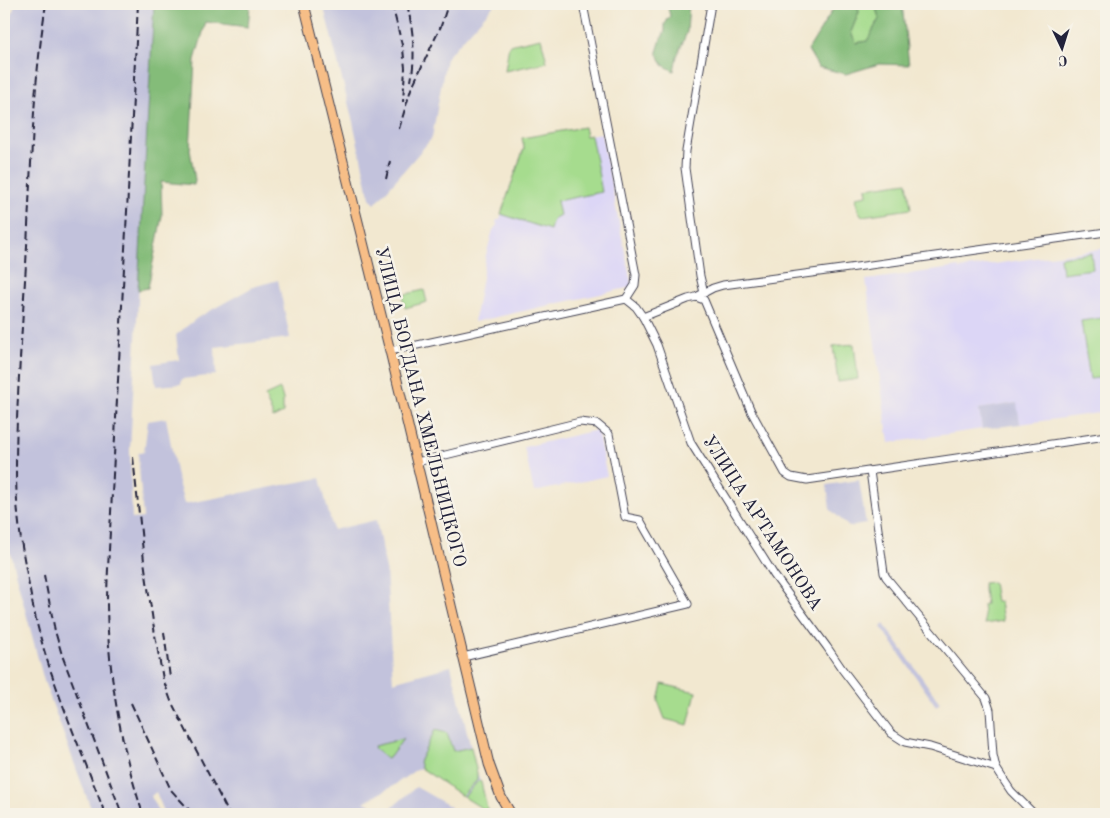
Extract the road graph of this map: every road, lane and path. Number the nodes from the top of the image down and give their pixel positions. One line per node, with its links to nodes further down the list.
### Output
1 (304, 4): 9 (main road, УЛИЦА БОГДАНА ХМЕЛЬНИЦКОГО)
2 (583, 4): 7 (street)
3 (711, 4): 5 (street)
4 (1106, 232): 5 (street)
5 (704, 294): 6 (street)
6 (696, 297): 8 (street); 12 (street)
7 (626, 299): 8 (street, УЛИЦА АРТАМОНОВА); 9 (street)
8 (643, 317): 14 (street, УЛИЦА АРТАМОНОВА)
9 (390, 351): 11 (main road, УЛИЦА БОГДАНА ХМЕЛЬНИЦКОГО)
10 (1106, 436): 12 (street)
11 (417, 462): 13 (main road, УЛИЦА БОГДАНА ХМЕЛЬНИЦКОГО); 13 (street)
12 (870, 470): 14 (street)
13 (463, 657): 15 (main road, УЛИЦА БОГДАНА ХМЕЛЬНИЦКОГО)
14 (996, 768): 16 (street)
15 (511, 814)
16 (1034, 814)

